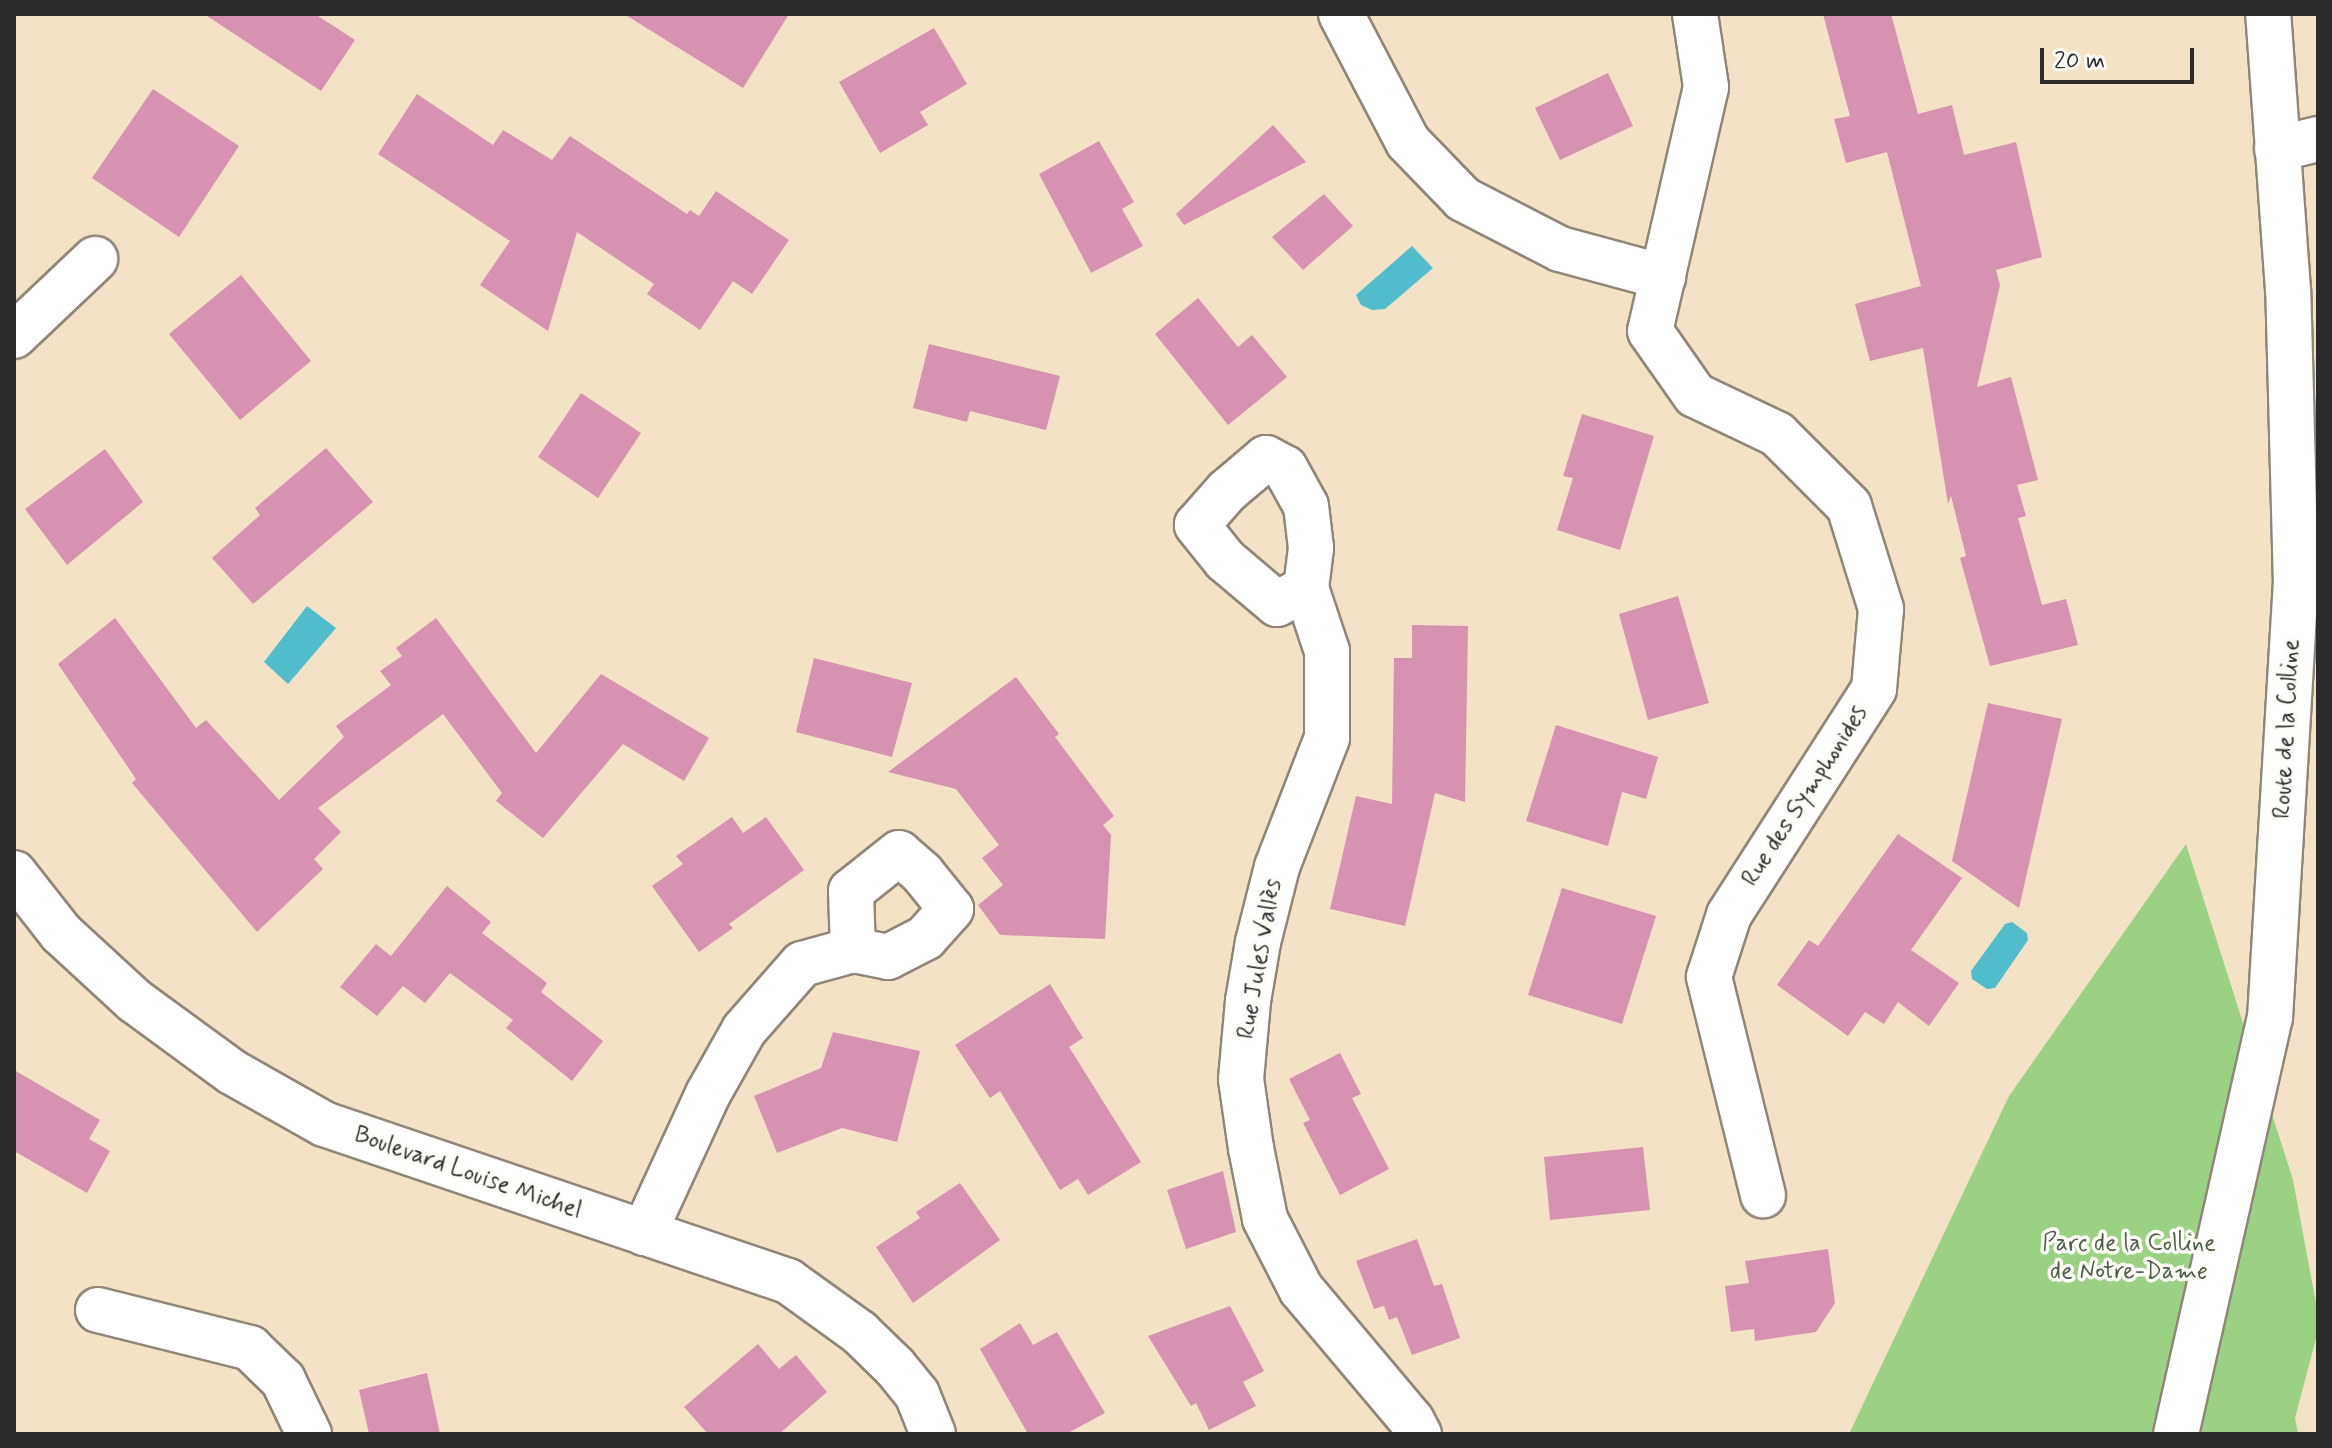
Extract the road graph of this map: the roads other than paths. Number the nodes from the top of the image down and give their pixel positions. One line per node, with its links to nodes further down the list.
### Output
1 (1341, 14): 6 (street)
2 (1695, 14): 6 (street, Rue des Symphonides)
3 (2268, 14): 4 (street, Route de la Colline)
4 (2298, 144): 17 (street, Route de la Colline)
5 (95, 259): 7 (street)
6 (1663, 277): 11 (street, Rue des Symphonides)
7 (14, 336)
8 (1306, 588): 16 (street, Rue Jules Vallès)
9 (14, 873): 12 (street, Boulevard Louise Michel)
10 (853, 950): 12 (street)
11 (1763, 1195)
12 (644, 1233): 15 (street, Boulevard Louise Michel)
13 (98, 1310): 14 (street)
14 (309, 1434)
15 (933, 1434)
16 (1419, 1434)
17 (2176, 1434)

